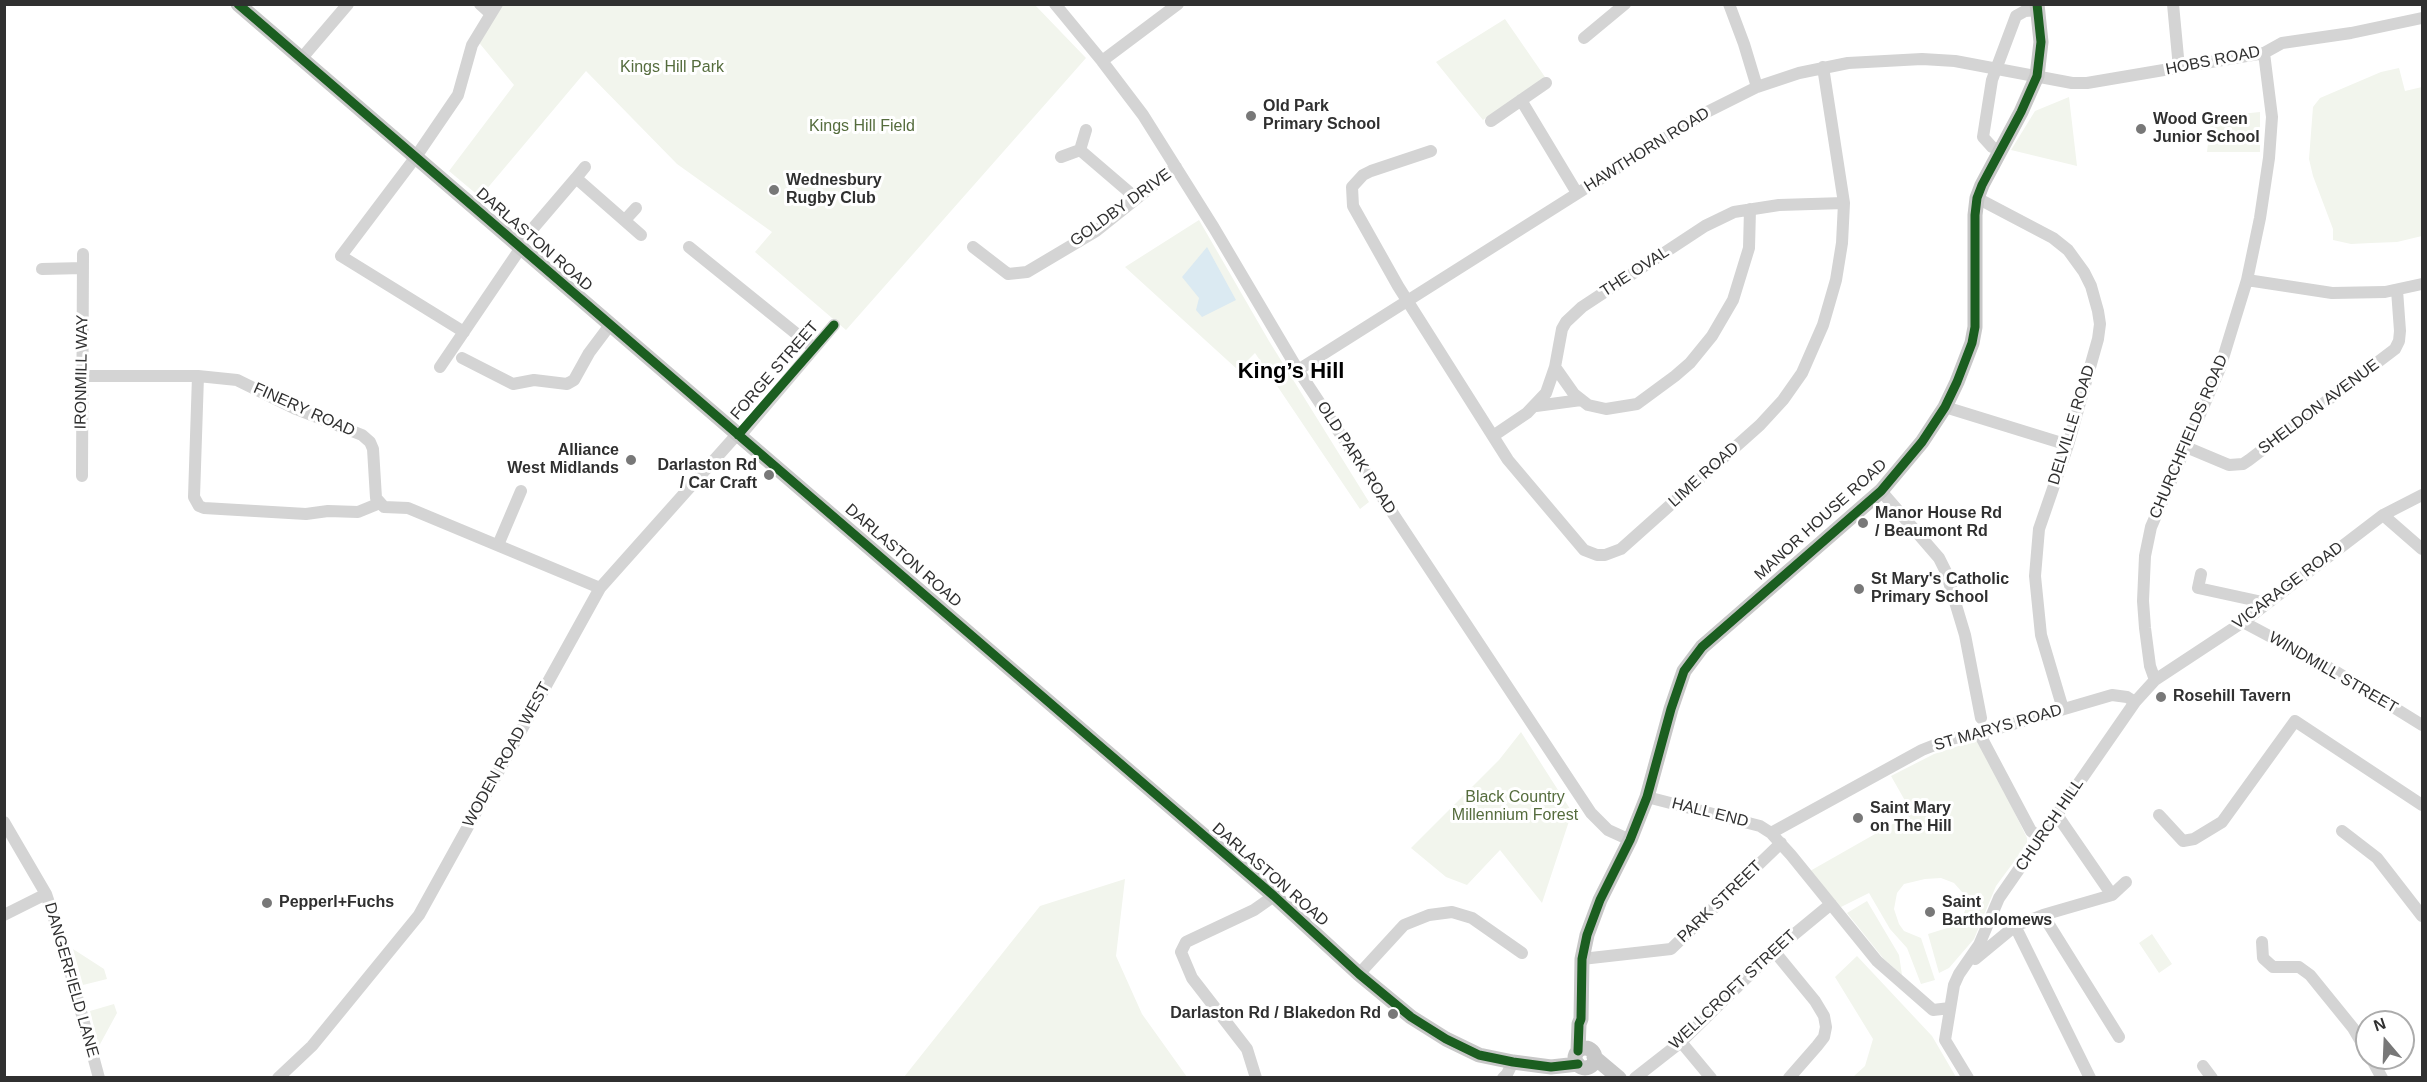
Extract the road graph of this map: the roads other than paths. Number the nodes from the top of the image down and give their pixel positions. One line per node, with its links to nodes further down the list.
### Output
1 (238, 4): 14 (main road, DARLASTON ROAD)
2 (348, 4): 14 (street)
3 (480, 4): 10 (street)
4 (1055, 4): 15 (street, OLD PARK ROAD)
5 (1179, 4): 15 (street)
6 (1625, 4): 12 (street)
7 (1729, 4): 21 (street)
8 (2173, 4): 17 (street)
9 (2038, 7): 18 (street); 19 (main road, MANOR HOUSE ROAD)
10 (494, 9): 29 (street)
11 (2422, 18): 13 (street, HOBS ROAD)
12 (1584, 38)
13 (2264, 53): 17 (street, HOBS ROAD); 47 (street, CHURCHFIELDS ROAD)
14 (301, 59): 29 (main road, DARLASTON ROAD)
15 (1102, 61): 31 (street, OLD PARK ROAD)
16 (1823, 67): 18 (street, HAWTHORN ROAD); 21 (street, HAWTHORN ROAD); 36 (street, LIME ROAD)
17 (2179, 68): 19 (street, HOBS ROAD)
18 (1997, 69): 19 (street, HAWTHORN ROAD); 26 (street)
19 (2037, 76): 26 (main road, MANOR HOUSE ROAD)
20 (1546, 83): 22 (street)
21 (1757, 87): 33 (street, HAWTHORN ROAD)
22 (1521, 100): 23 (street); 33 (street)
23 (1491, 121)
24 (1086, 130): 25 (street)
25 (1080, 150): 28 (street); 34 (street)
26 (2000, 150): 35 (main road, MANOR HOUSE ROAD)
27 (1431, 151): 50 (street, LIME ROAD)
28 (1061, 157)
29 (415, 158): 43 (main road, DARLASTON ROAD); 53 (street)
30 (585, 167): 32 (street)
31 (1176, 167): 34 (street, GOLDBY DRIVE); 58 (street, OLD PARK ROAD)
32 (576, 178): 39 (street); 43 (street)
33 (1577, 193): 50 (street, HAWTHORN ROAD)
34 (1136, 198): 42 (street, GOLDBY DRIVE)
35 (1977, 198): 63 (main road, MANOR HOUSE ROAD); 66 (street, DELVILLE ROAD)
36 (1845, 203): 38 (street, THE OVAL); 65 (street, LIME ROAD)
37 (636, 208): 39 (street)
38 (1750, 209): 56 (street, THE OVAL); 61 (street)
39 (625, 220): 40 (street)
40 (641, 235)
41 (689, 247): 54 (street, FORGE STREET)
42 (973, 247)
43 (520, 249): 51 (main road, DARLASTON ROAD); 53 (street)
44 (83, 254): 45 (street, IRONMILL WAY)
45 (83, 268): 46 (street); 59 (street, IRONMILL WAY)
46 (42, 269)
47 (2247, 280): 49 (street); 67 (street, CHURCHFIELDS ROAD)
48 (2422, 284): 49 (street)
49 (2397, 290): 67 (street, SHELDON AVENUE)
50 (1407, 300): 58 (street, HAWTHORN ROAD); 65 (street, LIME ROAD)
51 (610, 325): 55 (street); 64 (main road, DARLASTON ROAD)
52 (834, 325): 54 (street, FORGE STREET)
53 (464, 332): 57 (street)
54 (814, 348): 64 (street, FORGE STREET)
55 (462, 358)
56 (1555, 366): 61 (street); 62 (street, THE OVAL)
57 (440, 367)
58 (1298, 369): 94 (street, OLD PARK ROAD)
59 (81, 376): 60 (street, FINERY ROAD); 68 (street, IRONMILL WAY)
60 (198, 376): 72 (street, FINERY ROAD); 72 (street)
61 (1581, 400): 62 (street)
62 (1536, 406): 65 (street, THE OVAL)
63 (1945, 407): 66 (street); 70 (main road, MANOR HOUSE ROAD)
64 (738, 435): 77 (street, WODEN ROAD WEST); 99 (main road, DARLASTON ROAD)
65 (1493, 436)
66 (2068, 445): 82 (street, DELVILLE ROAD)
67 (2187, 447): 80 (street, CHURCHFIELDS ROAD)
68 (82, 476)
69 (521, 491): 74 (street)
70 (1881, 491): 83 (street); 86 (main road, MANOR HOUSE ROAD)
71 (2422, 495): 73 (street, VICARAGE ROAD)
72 (380, 503): 74 (street)
73 (2383, 515): 75 (street); 78 (street, VICARAGE ROAD)
74 (498, 545): 77 (street)
75 (2422, 549)
76 (2201, 574): 78 (street)
77 (600, 588): 121 (street, WODEN ROAD WEST)
78 (2267, 603): 79 (street, VICARAGE ROAD)
79 (2243, 622): 80 (street, VICARAGE ROAD); 84 (street, WINDMILL STREET)
80 (2155, 680): 81 (street, CHURCH HILL)
81 (2135, 702): 82 (street, ST MARYS ROAD); 88 (street, CHURCH HILL)
82 (2062, 709): 85 (street, ST MARYS ROAD)
83 (1981, 718)
84 (2422, 725)
85 (1979, 733): 92 (street, ST MARYS ROAD); 93 (street)
86 (1647, 797): 92 (street, HALL END); 94 (main road, MANOR HOUSE ROAD)
87 (2422, 805): 89 (street)
88 (2057, 814): 93 (street, CHURCH HILL); 98 (street)
89 (2159, 815)
90 (4, 822): 97 (street, DANGERFIELD LANE)
91 (2342, 831): 104 (street)
92 (1771, 833): 95 (street, HALL END)
93 (2041, 838): 101 (street, CHURCH HILL)
94 (1630, 840): 109 (main road, MANOR HOUSE ROAD)
95 (1781, 843): 100 (street, HALL END); 109 (street, PARK STREET)
96 (2126, 882): 98 (street)
97 (46, 894): 102 (street); 120 (street, DANGERFIELD LANE)
98 (2112, 895): 103 (street)
99 (1274, 896): 110 (main road, DARLASTON ROAD); 122 (street)
100 (1831, 904): 107 (street, WELLCROFT STREET); 112 (street, HALL END)
101 (1994, 909): 105 (street); 111 (street, CHURCH HILL)
102 (4, 915)
103 (2043, 915): 105 (street); 114 (street)
104 (2422, 916)
105 (2015, 926): 111 (street); 128 (street)
106 (2262, 942): 113 (street)
107 (1774, 951): 115 (street, WELLCROFT STREET); 126 (street)
108 (1522, 952): 110 (street)
109 (1582, 959): 116 (main road, MANOR HOUSE ROAD)
110 (1359, 974): 117 (main road, DARLASTON ROAD)
111 (1959, 974): 112 (street, CHURCH HILL)
112 (1950, 1008): 127 (street, CHURCH HILL)
113 (2355, 1031)
114 (2119, 1037)
115 (1681, 1042): 124 (street, WELLCROFT STREET); 125 (street)
116 (1584, 1058): 117 (main road, DARLASTON ROAD); 119 (main road, DARLASTON ROAD)
117 (1513, 1062): 123 (street)
118 (2203, 1066): 129 (street)
119 (1614, 1074)
120 (99, 1077)
121 (278, 1077)
122 (1256, 1077)
123 (1503, 1077)
124 (1635, 1077)
125 (1711, 1077)
126 (1789, 1077)
127 (1968, 1077)
128 (2090, 1077)
129 (2212, 1077)

